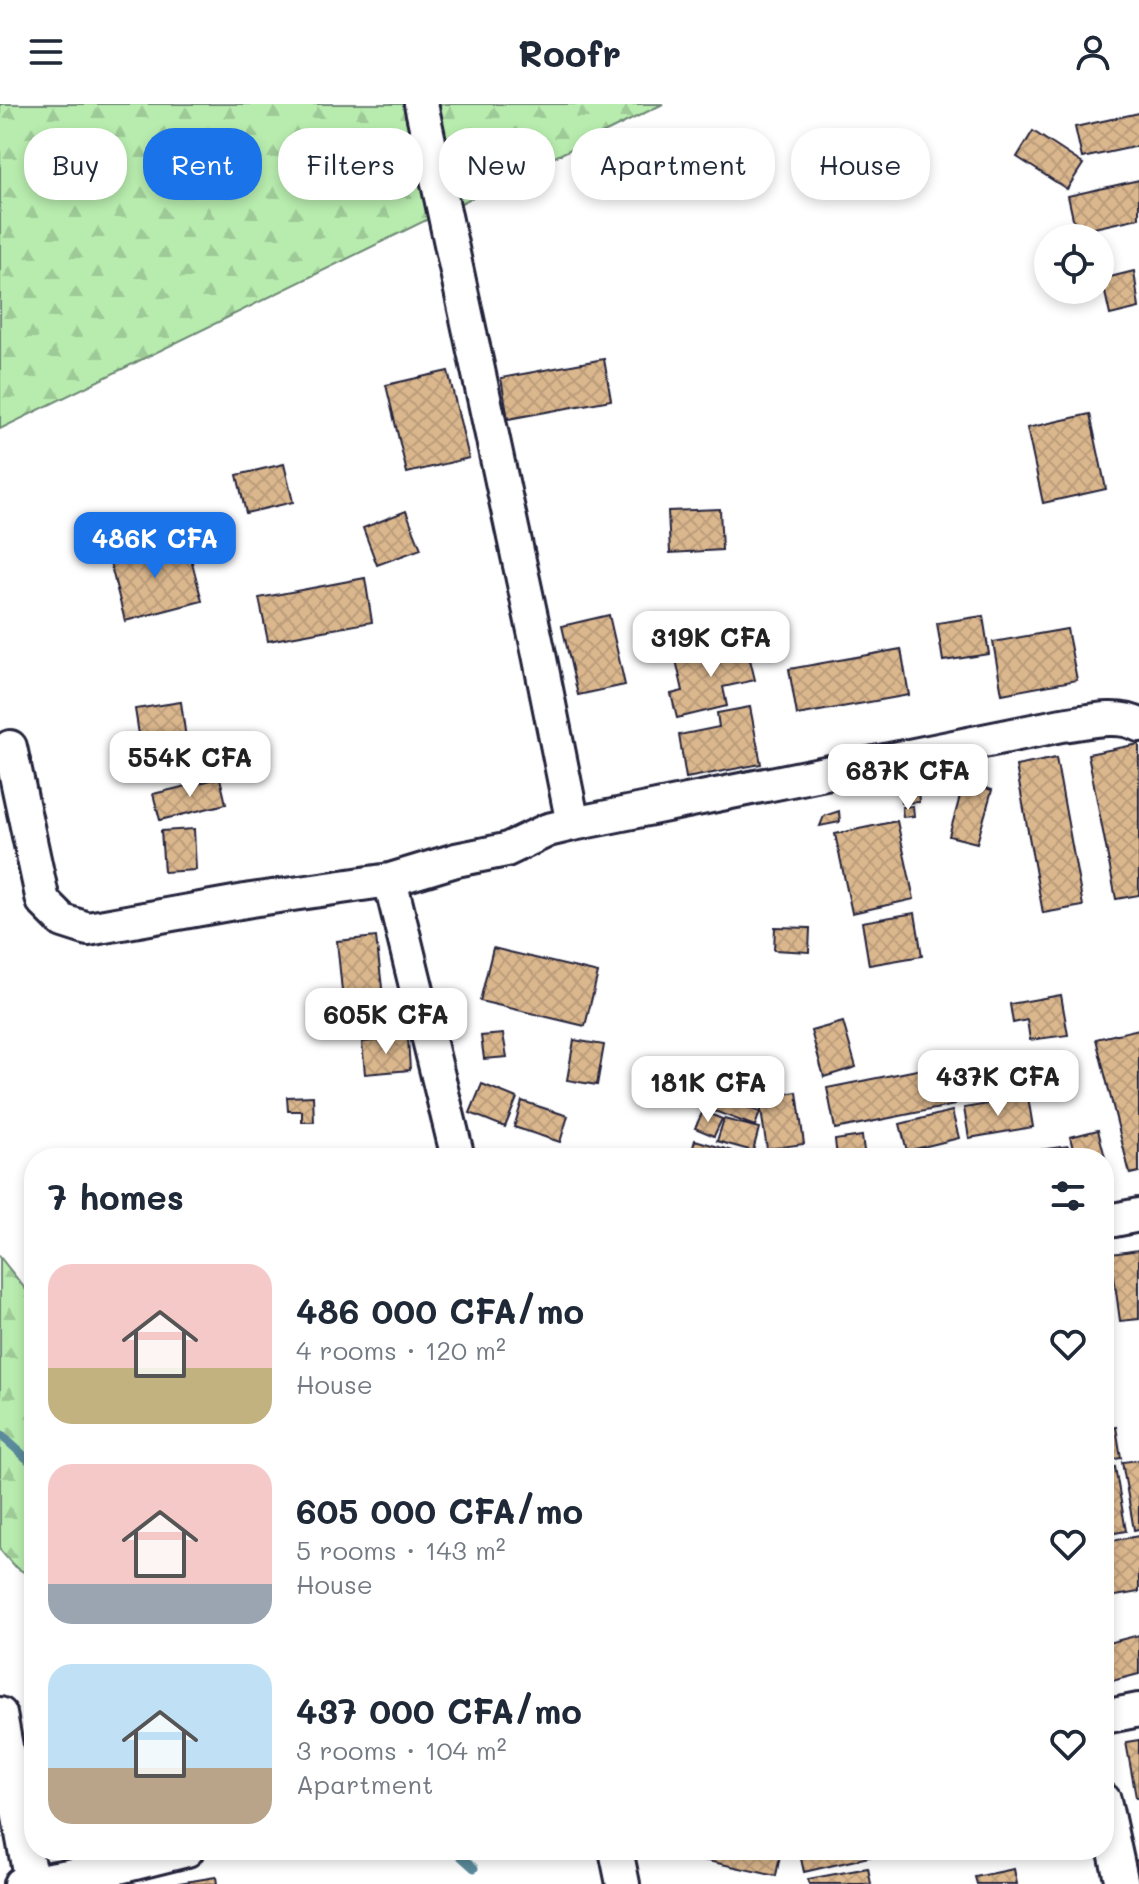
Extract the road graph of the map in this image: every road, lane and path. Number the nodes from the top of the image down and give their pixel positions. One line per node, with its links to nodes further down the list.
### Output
1 (421, 104): 4 (street)
2 (1139, 725): 4 (street)
3 (10, 747): 5 (street)
4 (573, 824): 5 (street)
5 (390, 880): 6 (street)
6 (456, 1148)
7 (1139, 1215): 8 (street)
8 (1114, 1220)
9 (1139, 1710): 11 (street)
10 (0, 1714): 15 (street)
11 (1114, 1715)
12 (1114, 1847): 17 (street)
13 (147, 1860): 15 (street)
14 (618, 1860): 16 (street)
15 (26, 1883)
16 (623, 1884)
17 (1122, 1884)

